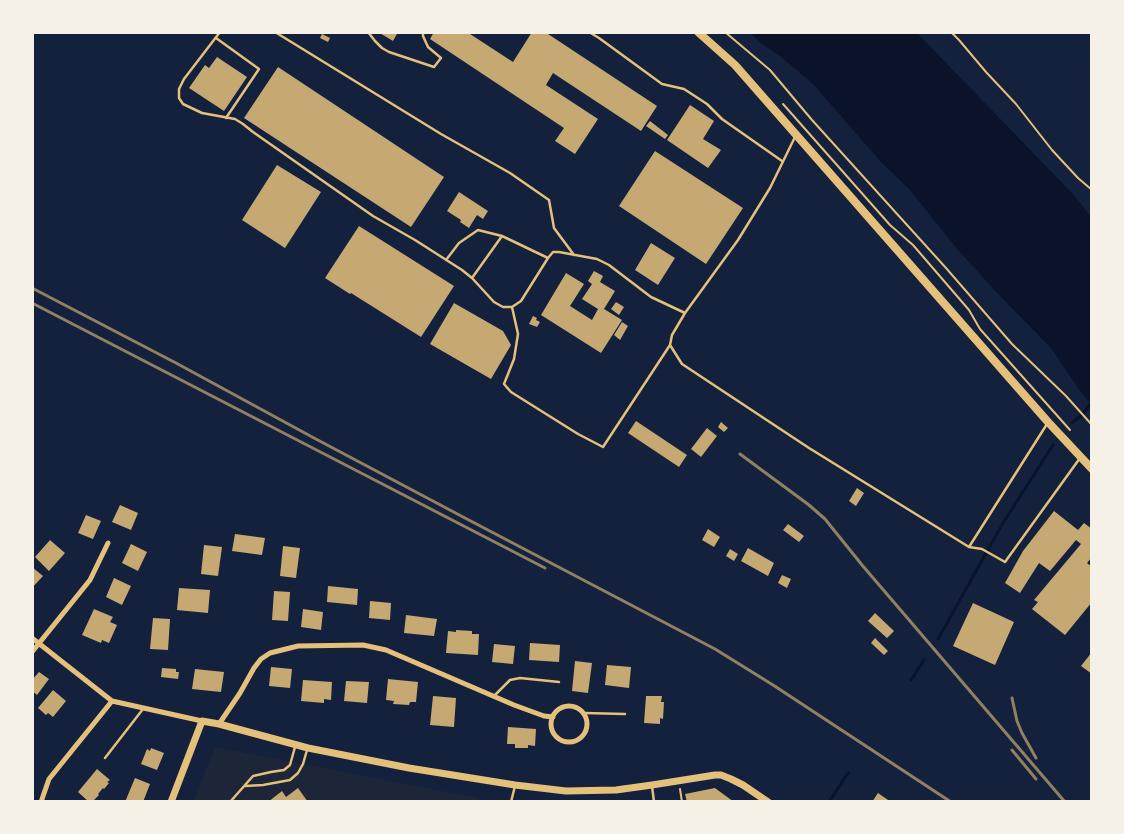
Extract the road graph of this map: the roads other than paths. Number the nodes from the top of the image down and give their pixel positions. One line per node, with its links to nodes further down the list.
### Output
1 (220, 32): 7 (lane)
2 (275, 32): 12 (lane)
3 (368, 32): 4 (lane)
4 (423, 32)
5 (589, 32): 10 (lane)
6 (698, 32): 9 (main road)
7 (216, 38): 8 (lane); 8 (lane)
8 (226, 118): 14 (lane)
9 (796, 135): 10 (lane); 19 (main road)
10 (782, 161): 17 (lane)
11 (502, 236): 13 (lane); 14 (lane); 15 (lane)
12 (574, 255): 13 (lane); 17 (lane)
13 (548, 258): 16 (lane)
14 (446, 260): 15 (lane)
15 (472, 278): 16 (lane)
16 (512, 307): 18 (lane)
17 (685, 314): 18 (lane)
18 (670, 344): 23 (lane)
19 (1048, 422): 20 (main road); 23 (lane)
20 (1081, 457): 21 (main road); 23 (lane)
21 (1092, 469)
22 (108, 543): 25 (street)
23 (969, 547)
24 (32, 638): 25 (street)
25 (40, 644): 26 (street); 29 (street)
26 (32, 652)
27 (559, 682): 28 (lane)
28 (494, 696): 33 (street); 35 (street)
29 (112, 701): 30 (street); 42 (street)
30 (144, 708): 34 (street); 38 (lane)
31 (584, 713): 32 (lane); 33 (street); 33 (street)
32 (625, 714)
33 (553, 717)
34 (202, 721): 35 (street); 43 (street)
35 (219, 724): 36 (street)
36 (296, 745): 37 (street); 41 (lane)
37 (308, 748): 39 (street); 41 (lane)
38 (105, 758)
39 (515, 785): 40 (street); 45 (lane)
40 (652, 785): 46 (lane); 47 (street)
41 (245, 786): 44 (lane)
42 (40, 802)
43 (172, 802)
44 (230, 802)
45 (511, 802)
46 (654, 802)
47 (768, 802)

